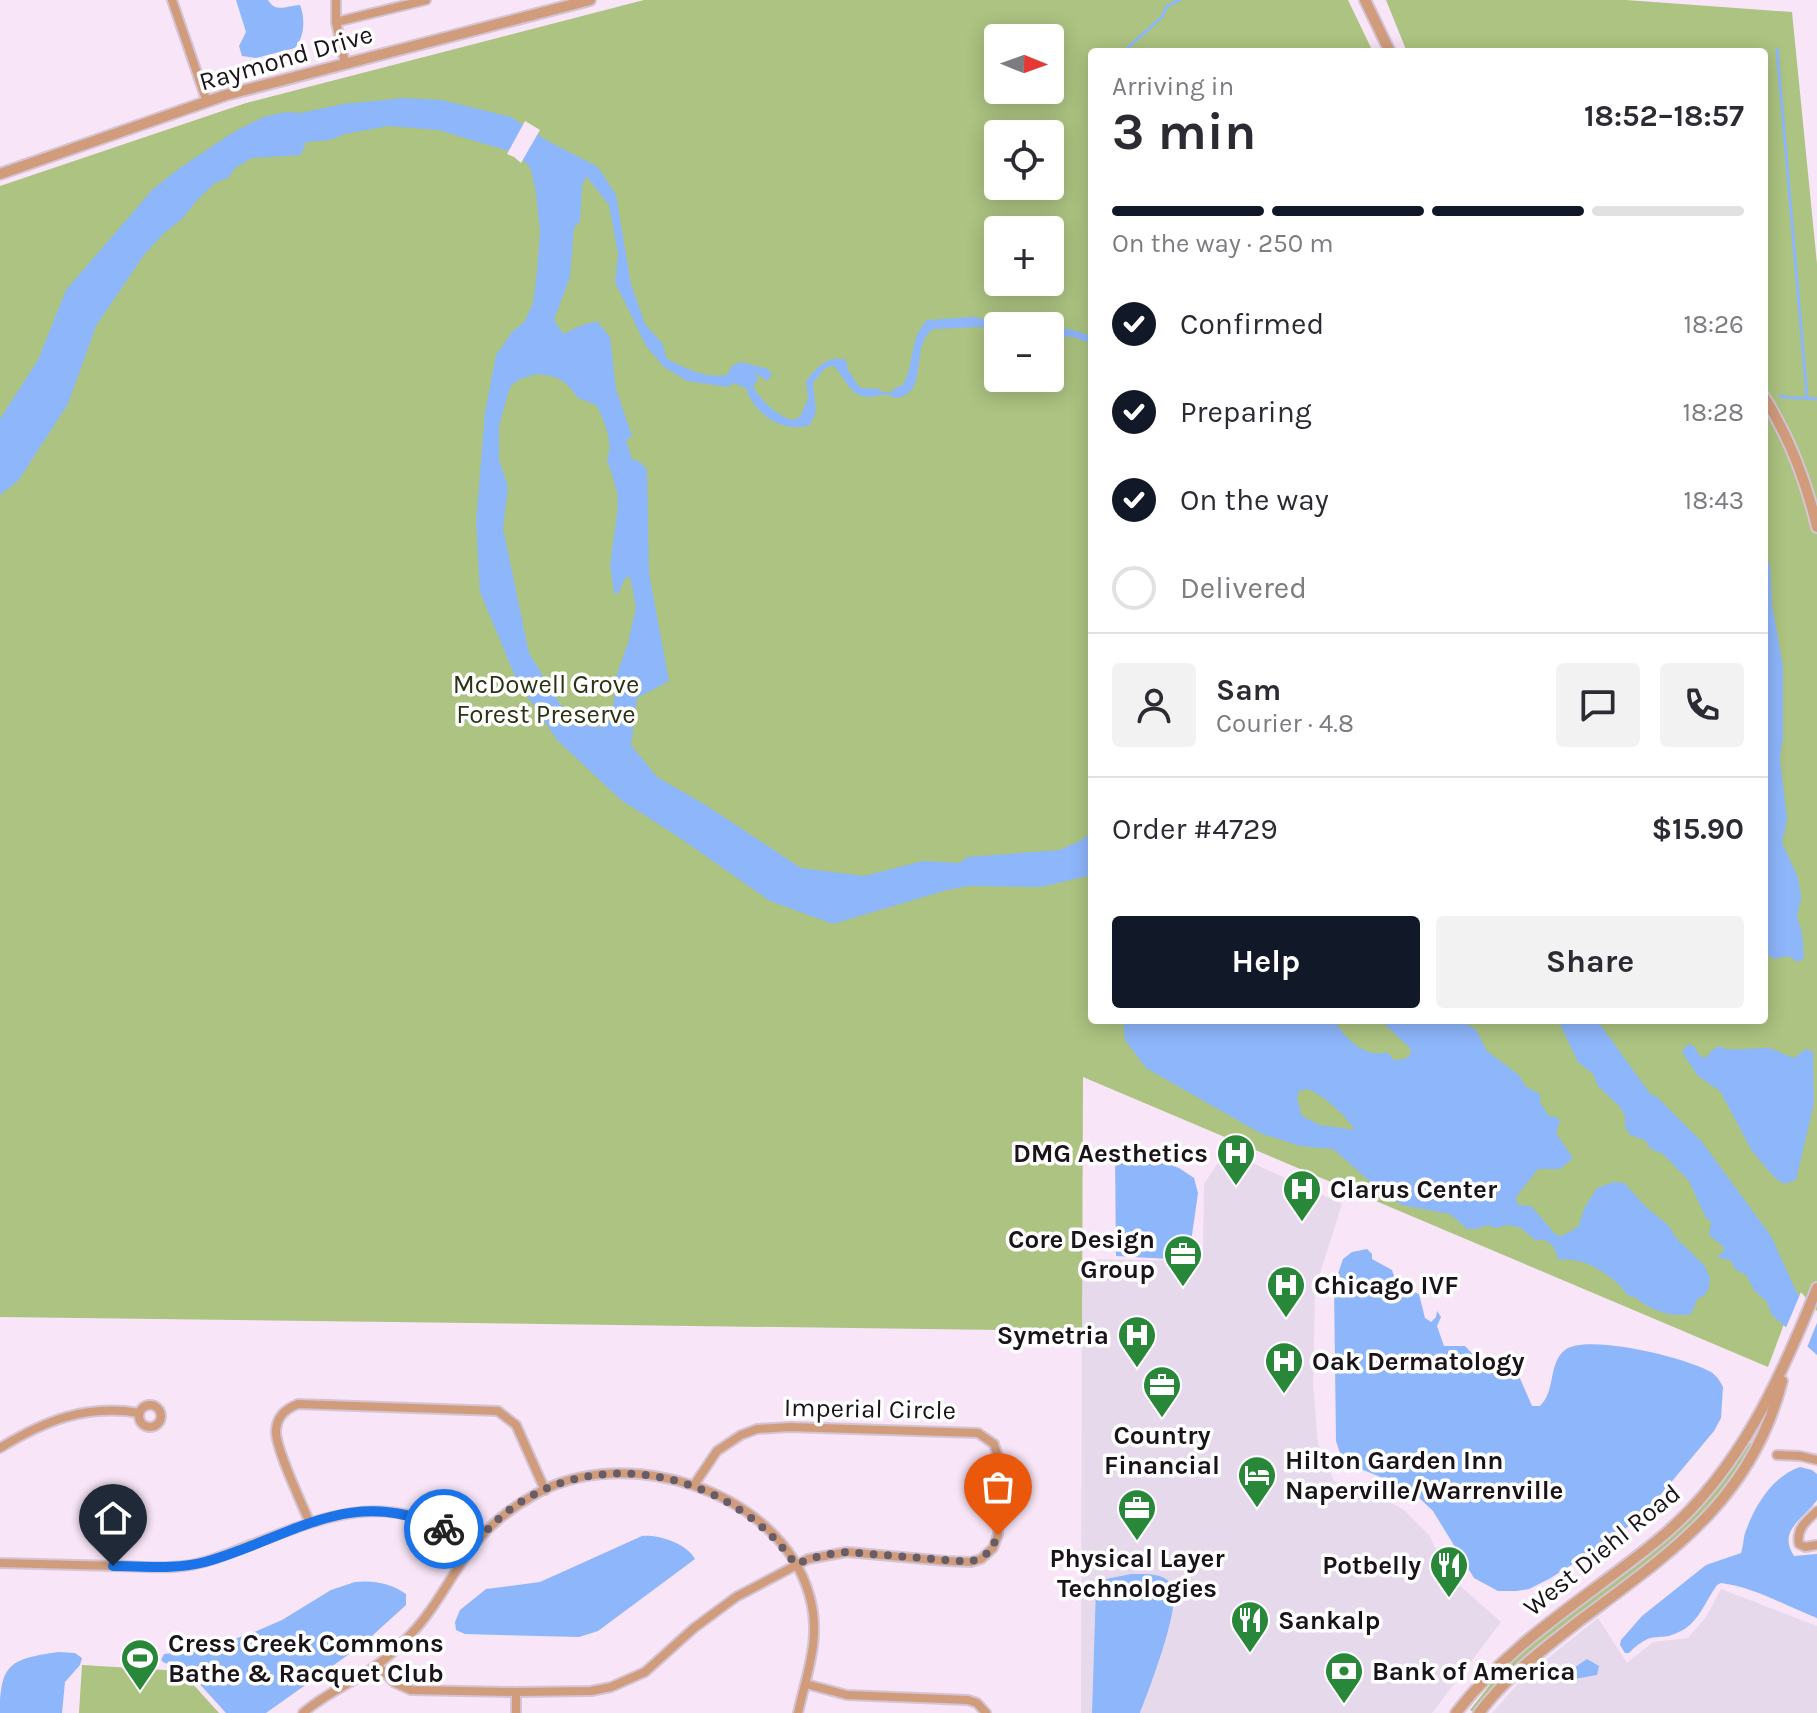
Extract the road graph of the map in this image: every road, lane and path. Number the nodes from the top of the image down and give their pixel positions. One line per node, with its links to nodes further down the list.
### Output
1 (172, 0): 10 (street)
2 (336, 0): 7 (street)
3 (426, 0): 7 (street)
4 (590, 0): 6 (street, Raymond Drive)
5 (1365, 0): 8 (street)
6 (569, 3): 9 (street, Raymond Drive)
7 (336, 22): 9 (street)
8 (1388, 48)
9 (345, 63): 10 (street, Raymond Drive)
10 (207, 102): 11 (street, Raymond Drive)
11 (0, 174)
12 (1768, 404): 13 (street)
13 (1817, 527)
14 (1817, 1288): 15 (street, West Diehl Road)
15 (1785, 1367): 35 (street, West Diehl Road); 36 (street, West Diehl Road)
16 (139, 1413): 17 (street)
17 (0, 1448)
18 (1777, 1455): 19 (street)
19 (1817, 1460)
20 (694, 1485): 21 (street); 27 (street); 27 (street, Imperial Circle)
21 (545, 1490): 23 (street); 25 (street)
22 (1817, 1511): 24 (street)
23 (309, 1521): 25 (street); 26 (street)
24 (1817, 1545)
25 (473, 1547): 28 (street)
26 (0, 1563)
27 (795, 1564): 29 (street); 30 (street)
28 (377, 1665): 30 (street); 31 (street)
29 (806, 1684): 33 (street); 34 (street)
30 (516, 1692): 32 (street)
31 (303, 1713)
32 (516, 1713)
33 (798, 1713)
34 (986, 1713)
35 (1456, 1713)
36 (1479, 1713)

